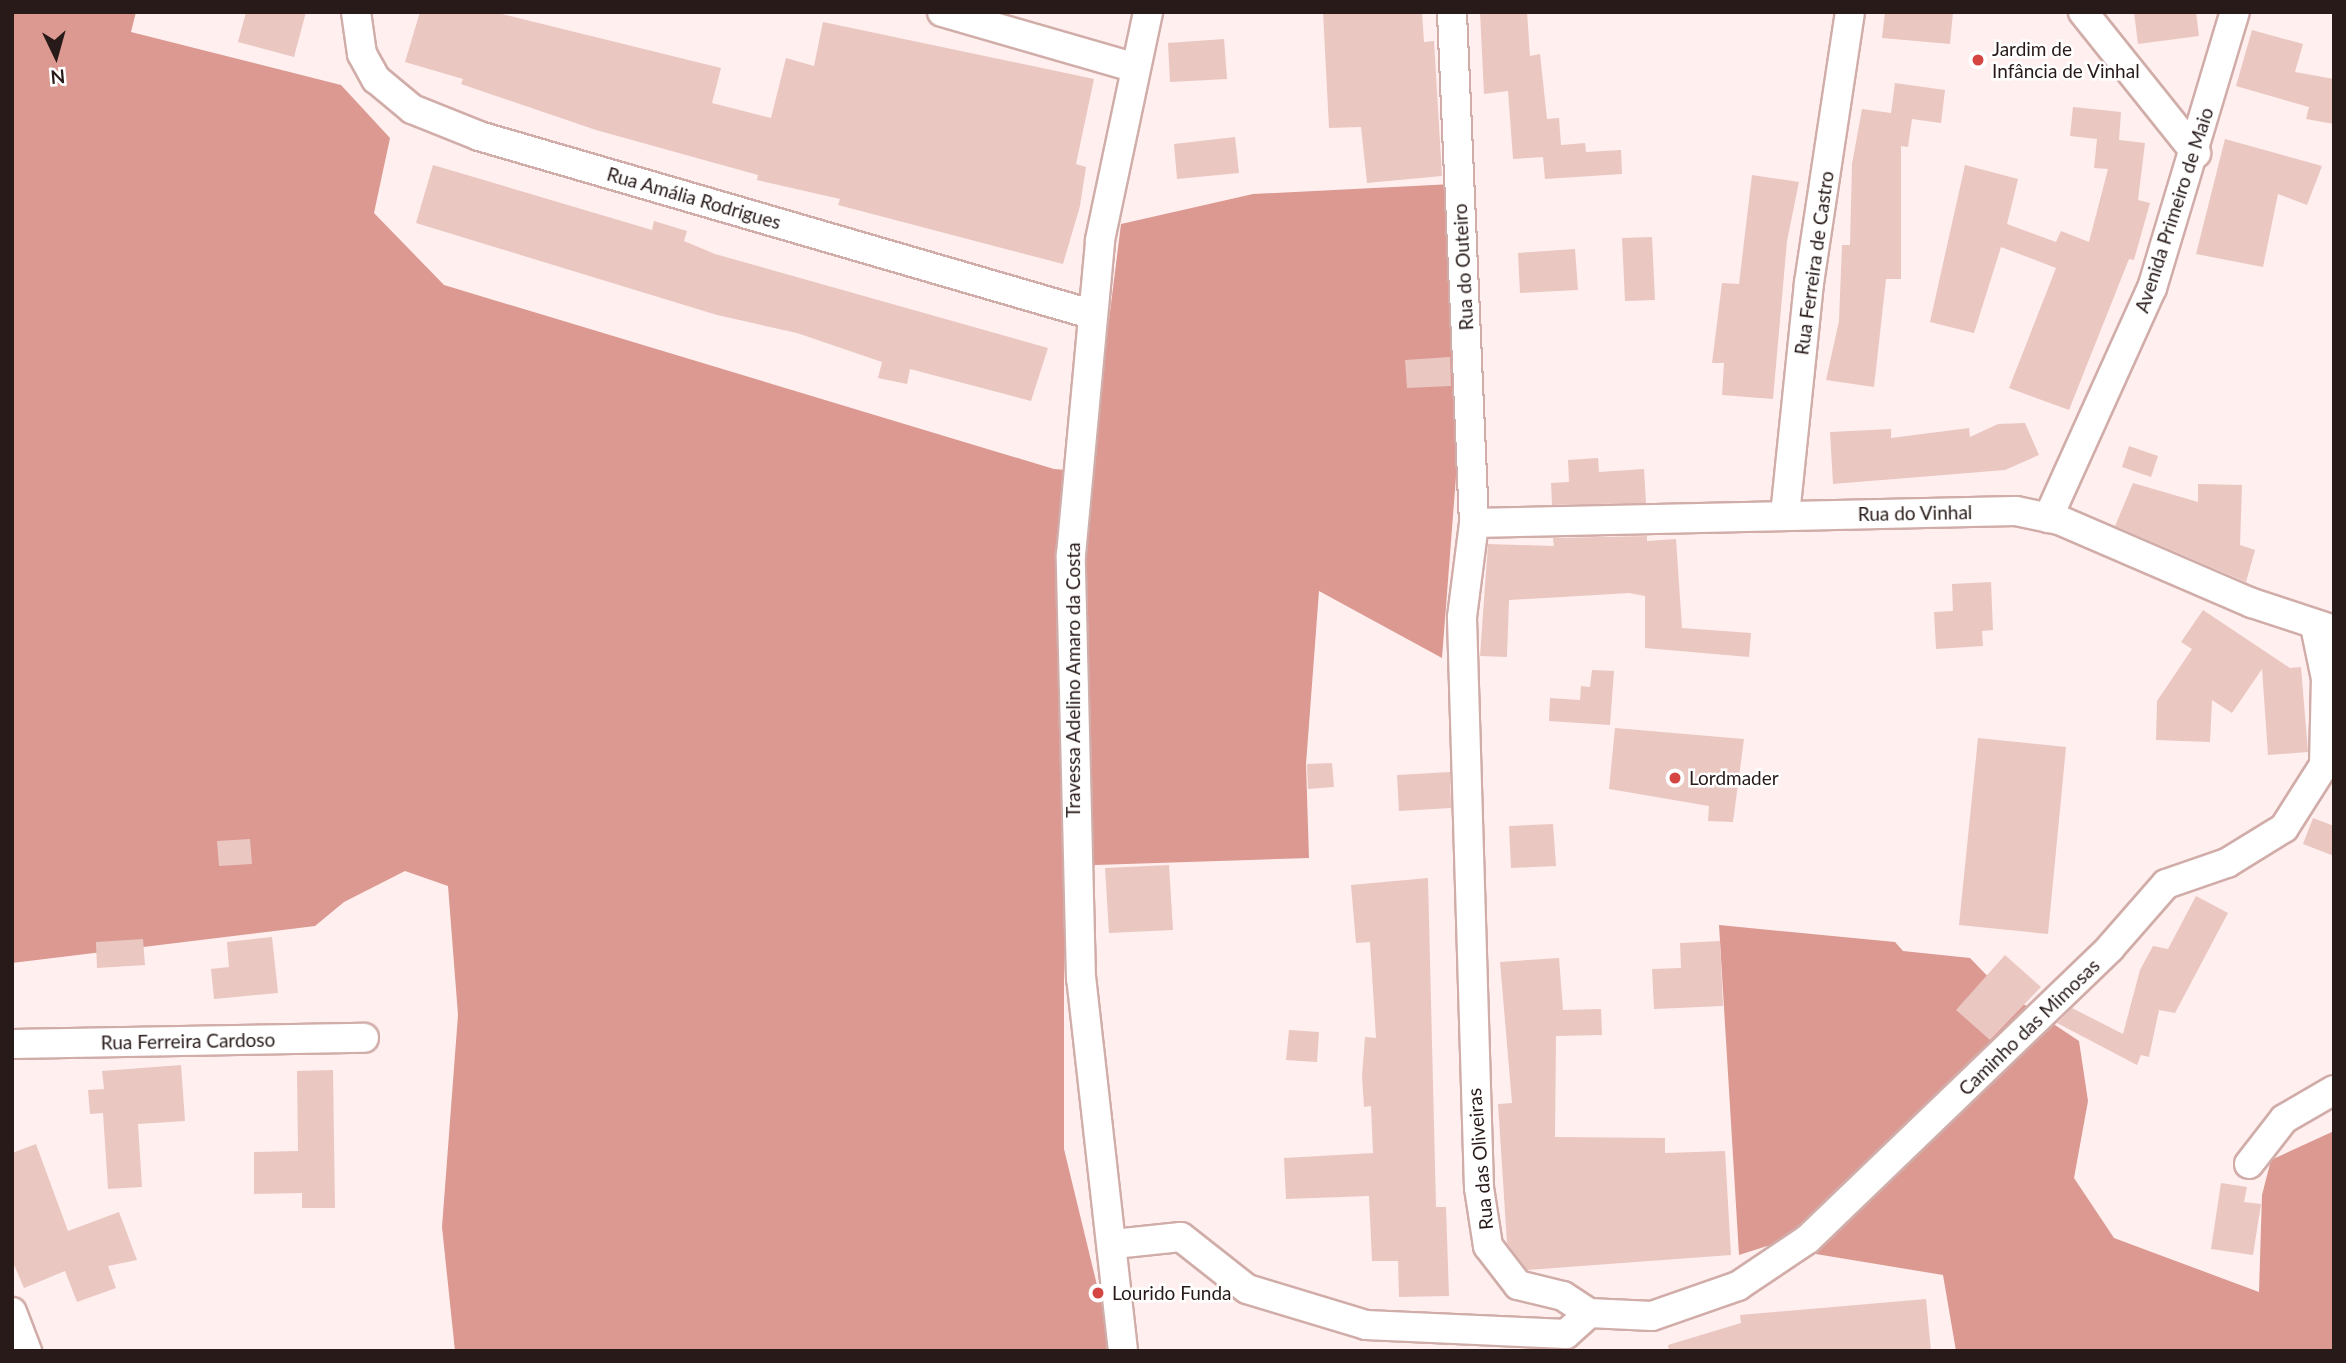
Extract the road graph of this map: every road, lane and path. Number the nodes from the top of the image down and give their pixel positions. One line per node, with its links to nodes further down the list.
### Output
1 (356, 12): 10 (street, Rua Amália Rodrigues)
2 (942, 12): 8 (street)
3 (1148, 12): 8 (street, Travessa Adelino Amaro da Costa)
4 (1452, 12): 13 (street, Rua do Outeiro)
5 (1850, 12): 11 (street, Rua Ferreira de Castro)
6 (2083, 12): 9 (street)
7 (2235, 12): 9 (street, Avenida Primeiro de Maio)
8 (1132, 67): 10 (street, Travessa Adelino Amaro da Costa)
9 (2196, 153): 12 (street, Avenida Primeiro de Maio)
10 (1091, 314): 20 (street, Travessa Adelino Amaro da Costa)
11 (1785, 515): 12 (street, Rua do Vinhal); 13 (street, Rua do Vinhal)
12 (2048, 517): 14 (street, Rua do Vinhal)
13 (1475, 523): 21 (street, Rua das Oliveiras)
14 (2324, 628): 15 (street, Caminho das Mimosas)
15 (2329, 769): 21 (street, Caminho das Mimosas)
16 (364, 1038): 17 (street, Rua Ferreira Cardoso)
17 (12, 1044)
18 (2334, 1090): 19 (street)
19 (2249, 1164)
20 (1114, 1244): 21 (street); 22 (street, Travessa Adelino Amaro da Costa)
21 (1589, 1313)
22 (1123, 1351)

